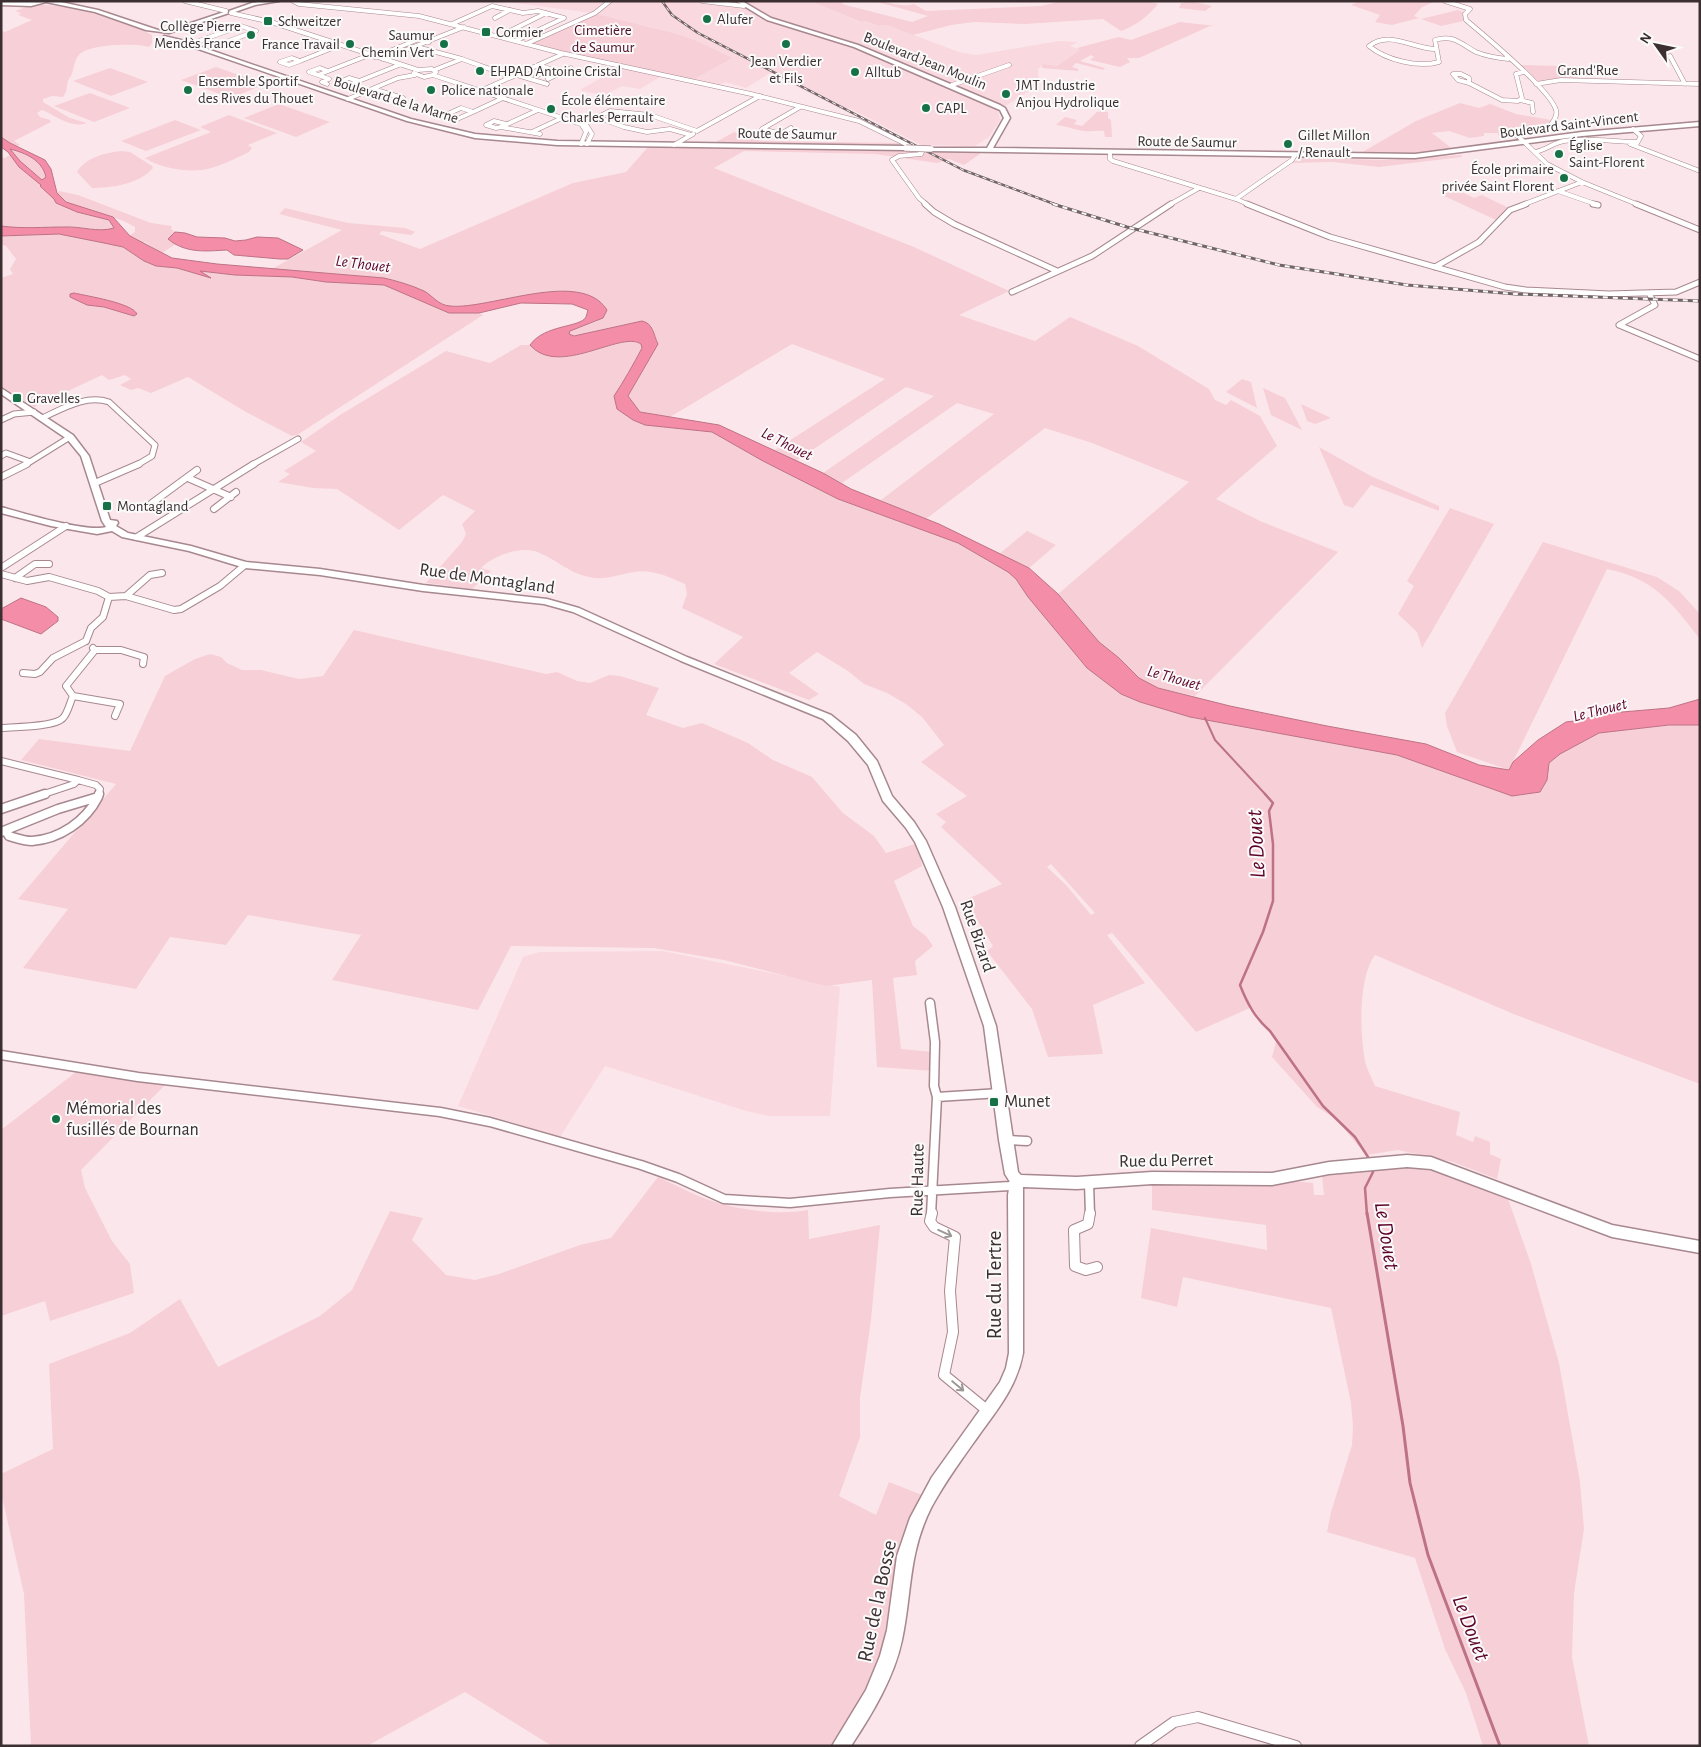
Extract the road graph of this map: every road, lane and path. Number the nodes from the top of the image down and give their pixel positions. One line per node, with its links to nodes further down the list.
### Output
1 (18, 1): 12 (street)
2 (46, 1): 13 (street); 18 (street, Boulevard de la Marne)
3 (185, 1): 16 (street)
4 (277, 1): 11 (street)
5 (293, 1): 22 (street)
6 (610, 1): 34 (street)
7 (702, 1): 14 (street)
8 (738, 1): 14 (street, Boulevard Jean Moulin)
9 (1445, 1): 45 (street)
10 (26, 2): 12 (street); 13 (street, Boulevard de la Marne)
11 (264, 2): 16 (street)
12 (1, 3)
13 (38, 4): 18 (street, Boulevard de la Marne)
14 (744, 6): 69 (street, Boulevard Jean Moulin)
15 (510, 10): 17 (street); 19 (street); 22 (street)
16 (229, 12): 20 (street); 29 (street)
17 (546, 13): 21 (street); 25 (street)
18 (105, 15): 26 (street, Boulevard de la Marne)
19 (495, 18)
20 (259, 19): 23 (street); 36 (street)
21 (524, 23): 25 (street); 27 (street)
22 (452, 24): 24 (street)
23 (241, 26): 31 (street); 35 (street)
24 (464, 27): 32 (street); 33 (street)
25 (544, 28): 32 (street)
26 (148, 30): 28 (main road, Boulevard de la Marne); 29 (main road, Boulevard de la Marne)
27 (510, 31)
28 (155, 34): 29 (street)
29 (168, 34): 30 (street, Boulevard de la Marne); 30 (street, Boulevard de la Marne)
30 (179, 41): 73 (street, Boulevard de la Marne)
31 (199, 41)
32 (515, 41): 34 (street)
33 (429, 42): 37 (street); 42 (street)
34 (526, 44): 39 (street)
35 (218, 45)
36 (340, 45): 40 (street); 46 (street)
37 (417, 47): 43 (street); 44 (street)
38 (1435, 49): 38 (street); 45 (street)
39 (564, 54): 49 (street); 74 (street)
40 (369, 55): 42 (street); 54 (street)
41 (1670, 56): 67 (street)
42 (375, 57): 43 (street)
43 (383, 59): 48 (street)
44 (462, 59): 55 (street); 61 (street)
45 (1508, 59): 57 (street)
46 (300, 61): 47 (street); 47 (street)
47 (289, 65): 51 (street)
48 (399, 65): 53 (street); 63 (street)
49 (538, 65): 56 (street); 61 (street)
50 (1009, 65): 69 (street)
51 (298, 68)
52 (571, 68): 60 (street)
53 (418, 70): 55 (street); 59 (street)
54 (328, 71): 58 (street); 58 (street)
55 (434, 72): 59 (street); 71 (street)
56 (544, 72): 60 (street); 62 (street)
57 (1523, 72): 66 (street); 77 (street)
58 (318, 75): 65 (street)
59 (415, 75): 70 (street)
60 (556, 75): 61 (street)
61 (515, 76): 71 (street)
62 (536, 76)
63 (359, 81)
64 (1469, 83): 77 (street)
65 (327, 84)
66 (1536, 84): 67 (street, Grand'Rue); 102 (street)
67 (1685, 84): 68 (street, Grand'Rue)
68 (1700, 84)
69 (952, 85): 106 (street, Boulevard Jean Moulin)
70 (373, 89): 72 (street); 78 (street)
71 (480, 91): 75 (street)
72 (361, 94): 73 (street); 76 (street); 79 (street)
73 (338, 96): 76 (street, Boulevard de la Marne)
74 (760, 96): 80 (street); 97 (street)
75 (503, 98): 81 (street); 82 (street)
76 (348, 99): 79 (street, Boulevard de la Marne)
77 (1520, 100): 83 (street)
78 (395, 102)
79 (368, 106): 104 (street, Boulevard de la Marne)
80 (800, 107): 95 (street); 119 (street)
81 (538, 110): 85 (street); 89 (street)
82 (472, 112): 86 (street); 86 (street)
83 (1533, 112)
84 (597, 117): 90 (street); 91 (street); 96 (street)
85 (562, 118): 90 (street); 99 (street)
86 (455, 120): 87 (street)
87 (466, 124)
88 (486, 124): 89 (street); 93 (street); 94 (street)
89 (506, 124): 93 (street)
90 (582, 124): 104 (street)
91 (678, 124): 96 (street); 97 (street)
92 (1700, 125): 98 (street, Boulevard Saint-Vincent)
93 (501, 127): 99 (street)
94 (478, 128)
95 (791, 128)
96 (670, 129): 101 (street)
97 (697, 131): 101 (street)
98 (1633, 131): 102 (street, Boulevard Saint-Vincent); 103 (street)
99 (532, 132): 100 (street)
100 (540, 134)
101 (691, 135): 105 (street)
102 (1521, 142): 107 (street); 109 (street, Boulevard Saint-Vincent)
103 (1637, 142): 107 (street); 111 (street)
104 (584, 144): 105 (street, Boulevard de la Marne)
105 (674, 145): 106 (street, Route de Saumur, bridge)
106 (990, 150): 108 (street, Route de Saumur)
107 (1535, 152): 112 (street)
108 (1110, 153): 110 (street, Route de Saumur); 113 (street)
109 (1443, 154): 110 (street, Route de Saumur)
110 (1295, 156): 115 (street)
111 (1700, 171)
112 (1582, 182): 114 (street); 117 (street)
113 (1199, 188): 115 (street); 119 (street)
114 (1558, 191): 116 (street); 118 (street)
115 (1236, 199): 118 (street)
116 (1598, 205)
117 (1700, 230)
118 (1435, 267): 122 (street)
119 (1057, 271): 121 (street)
120 (1700, 282): 122 (street)
121 (1012, 292)
122 (1649, 293): 123 (street)
123 (1700, 359)
124 (1, 390): 125 (street)
125 (24, 405): 126 (street); 127 (street)
126 (34, 412): 127 (street); 128 (street)
127 (3, 418)
128 (42, 418): 129 (street); 136 (street)
129 (70, 437): 132 (street); 136 (street)
130 (298, 439): 137 (street)
131 (1, 456): 132 (street)
132 (28, 462): 134 (street)
133 (197, 470): 135 (street)
134 (1, 477)
135 (188, 478): 137 (street); 140 (street)
136 (95, 483): 144 (street)
137 (213, 490): 139 (street); 145 (street)
138 (236, 492): 139 (street)
139 (230, 497): 141 (street)
140 (152, 503)
141 (214, 509)
142 (1, 510): 143 (street)
143 (70, 526): 144 (street); 148 (street)
144 (111, 526): 145 (street, Rue de Montagland)
145 (137, 537): 147 (street, Rue de Montagland)
146 (49, 564): 151 (street)
147 (245, 565): 153 (street); 161 (street, Rue de Montagland)
148 (1, 568)
149 (162, 572): 153 (street)
150 (1, 574): 151 (street)
151 (14, 578): 152 (street)
152 (109, 596): 153 (street); 154 (street)
153 (126, 596)
154 (86, 641): 155 (street); 157 (street)
155 (95, 650): 156 (street); 158 (street)
156 (143, 664)
157 (23, 673)
158 (74, 696): 159 (street); 160 (street)
159 (115, 716)
160 (1, 728)
161 (842, 728): 169 (street, Rue Bizard)
162 (1, 761): 163 (street)
163 (78, 780): 164 (street); 165 (street)
164 (98, 797): 166 (street); 166 (street)
165 (1, 809)
166 (4, 831)
167 (930, 1003): 170 (street, Rue Haute)
168 (1, 1055): 175 (street)
169 (1000, 1093): 170 (street); 171 (street, Rue Bizard)
170 (936, 1097): 175 (street, Rue Haute)
171 (1006, 1140): 172 (street); 173 (street, Rue Bizard)
172 (1027, 1141)
173 (1017, 1181): 174 (street, Rue du Perret); 175 (street); 178 (street, Rue du Tertre)
174 (1089, 1182): 176 (street, Rue du Perret); 177 (street)
175 (932, 1192): 178 (street, Rue Haute, one-way to 178)
176 (1700, 1247)
177 (1097, 1267)
178 (988, 1411): 179 (street, Rue de la Bosse)
179 (841, 1746)
180 (1140, 1746): 181 (street)
181 (1296, 1746)

